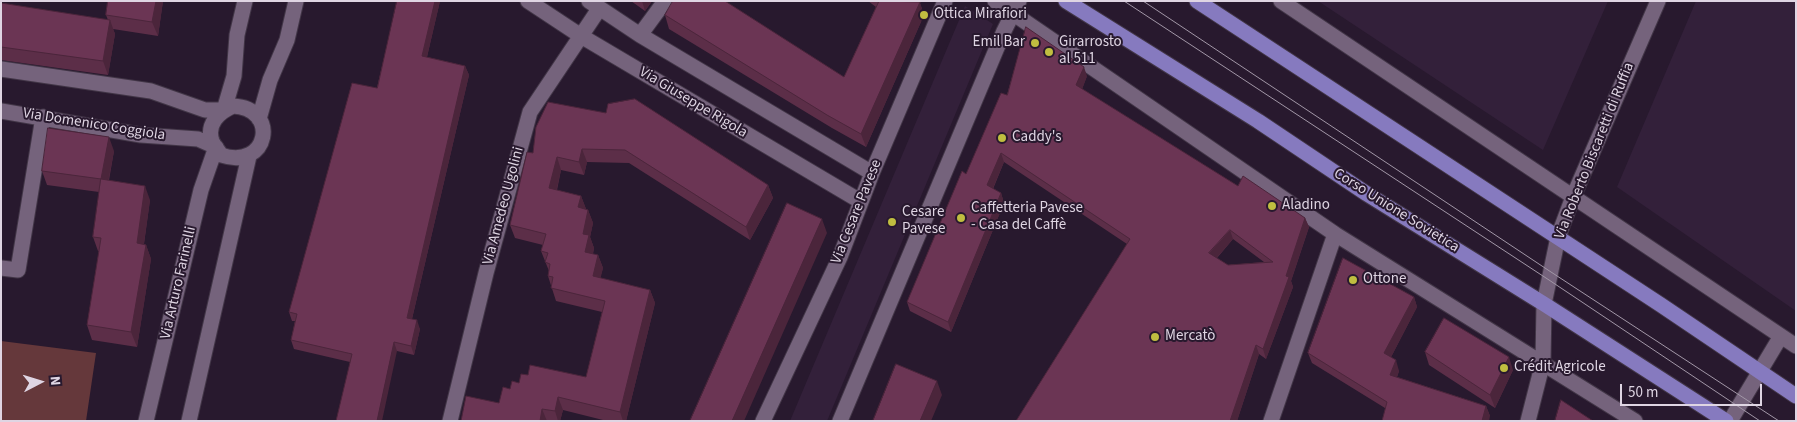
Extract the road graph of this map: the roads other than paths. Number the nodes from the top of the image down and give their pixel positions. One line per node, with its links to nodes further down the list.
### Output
1 (245, 1): 16 (street, Via Arturo Farinelli)
2 (296, 1): 19 (street)
3 (528, 1): 14 (street, Via Giuseppe Rigola)
4 (665, 1): 13 (street)
5 (945, 1): 22 (street, Via Cesare Pavese)
6 (994, 1): 12 (street)
7 (1066, 1): 28 (main road, Corso Unione Sovietica)
8 (1197, 1): 26 (main road)
9 (1281, 1): 23 (street)
10 (1658, 1): 23 (street, Via Roberto Biscaretti di Ruffia)
11 (594, 5): 13 (street, Via Giuseppe Rigola); 14 (street, Via Amedeo Ugolini)
12 (1015, 7): 25 (street); 38 (street)
13 (640, 35): 22 (street, Via Giuseppe Rigola)
14 (581, 36): 24 (street, Via Giuseppe Rigola); 36 (street, Via Amedeo Ugolini)
15 (1, 69): 16 (street)
16 (224, 110): 19 (street); 20 (street, Via Arturo Farinelli)
17 (1, 111): 18 (street, Via Domenico Coggiola)
18 (43, 118): 20 (street, Via Domenico Coggiola); 27 (street)
19 (259, 119): 21 (street)
20 (216, 147): 21 (street); 34 (street, Via Arturo Farinelli)
21 (249, 156): 35 (street)
22 (872, 172): 24 (street, Via Cesare Pavese)
23 (1573, 197): 26 (street, Via Roberto Biscaretti di Ruffia); 29 (street)
24 (860, 201): 37 (street, Via Cesare Pavese)
25 (1335, 234): 31 (street); 39 (street)
26 (1558, 237): 28 (street, Via Roberto Biscaretti di Ruffia); 32 (main road)
27 (1, 268)
28 (1544, 304): 31 (street, Via Roberto Biscaretti di Ruffia); 42 (main road, Corso Unione Sovietica)
29 (1781, 336): 30 (street); 32 (street)
30 (1796, 346)
31 (1543, 362): 40 (street, Via Roberto Biscaretti di Ruffia); 41 (street)
32 (1759, 371): 33 (main road); 43 (street)
33 (1796, 396)
34 (146, 421)
35 (189, 421)
36 (450, 421)
37 (763, 421)
38 (840, 421)
39 (1271, 421)
40 (1528, 421)
41 (1634, 421)
42 (1726, 421)
43 (1730, 421)

